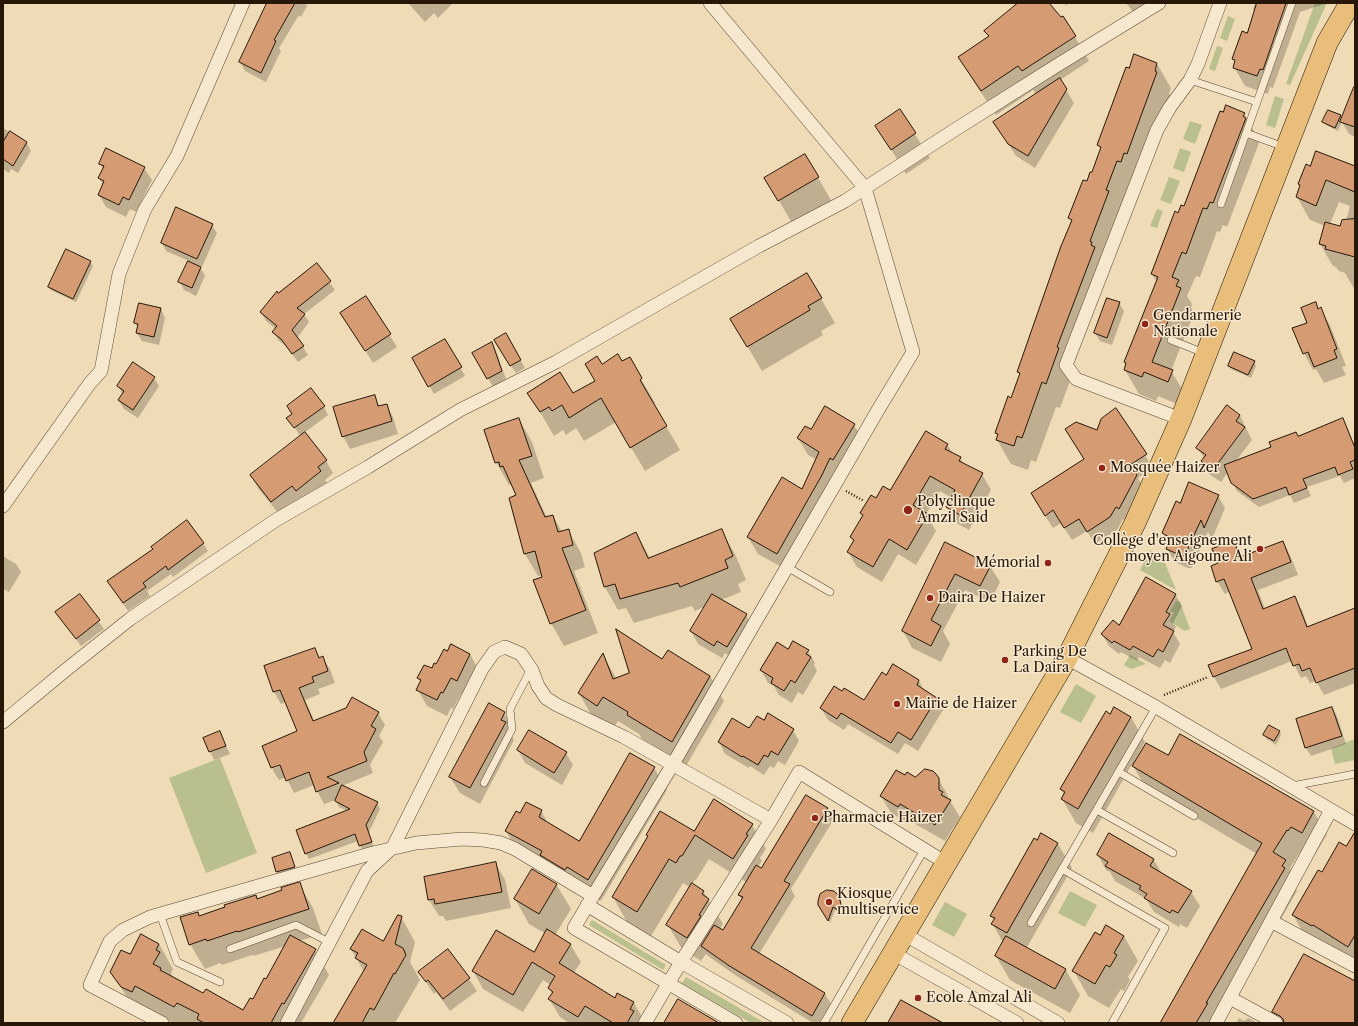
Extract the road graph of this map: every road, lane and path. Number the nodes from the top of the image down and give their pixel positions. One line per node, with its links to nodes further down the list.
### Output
1 (243, 3): 18 (street)
2 (710, 3): 11 (street)
3 (1159, 3): 11 (street)
4 (1220, 3): 7 (street)
5 (1292, 3): 8 (lane)
6 (1350, 3): 10 (main road)
7 (1190, 80): 8 (lane); 15 (street)
8 (1257, 102): 9 (lane)
9 (1246, 133): 10 (lane); 12 (lane)
10 (1286, 147): 14 (main road)
11 (865, 188): 16 (street); 25 (street)
12 (1221, 204)
13 (1171, 340): 14 (lane)
14 (1206, 354): 15 (main road)
15 (1181, 420): 21 (main road)
16 (835, 485): 17 (path); 19 (street)
17 (864, 501)
18 (3, 506)
19 (787, 567): 20 (lane); 26 (street)
20 (830, 592)
21 (1067, 658): 24 (street); 39 (main road)
22 (531, 668): 26 (street); 29 (lane); 36 (street)
23 (1208, 677): 24 (path)
24 (1152, 705): 27 (lane); 30 (street)
25 (3, 722)
26 (673, 764): 34 (street); 41 (street)
27 (1119, 772): 31 (lane); 33 (lane)
28 (1355, 774): 30 (lane)
29 (484, 783)
30 (1290, 787): 32 (street)
31 (1097, 810): 38 (lane); 40 (lane)
32 (1330, 810): 35 (street); 43 (street)
33 (1194, 816)
34 (771, 820): 37 (street); 49 (street)
35 (1355, 824)
36 (393, 847): 41 (street); 42 (street); 46 (street)
37 (924, 850): 39 (street); 59 (lane)
38 (1173, 853)
39 (946, 863): 45 (main road)
40 (1062, 869): 44 (lane); 63 (lane)
41 (590, 900): 49 (street); 52 (street)
42 (160, 914): 51 (lane); 54 (street)
43 (1271, 921): 50 (street); 53 (street)
44 (1031, 924)
45 (904, 934): 48 (main road); 62 (street)
46 (329, 942): 47 (lane); 55 (street)
47 (230, 949)
48 (893, 953): 60 (main road); 61 (street)
49 (681, 962): 52 (street); 58 (street)
50 (1355, 966)
51 (220, 982)
52 (669, 984): 56 (street); 57 (street)
53 (1230, 998): 64 (street); 65 (street)
54 (162, 1023)
55 (287, 1023)
56 (646, 1023)
57 (736, 1023)
58 (787, 1023)
59 (824, 1023)
60 (852, 1023)
61 (1017, 1023)
62 (1058, 1023)
63 (1112, 1023)
64 (1216, 1023)
65 (1276, 1023)

